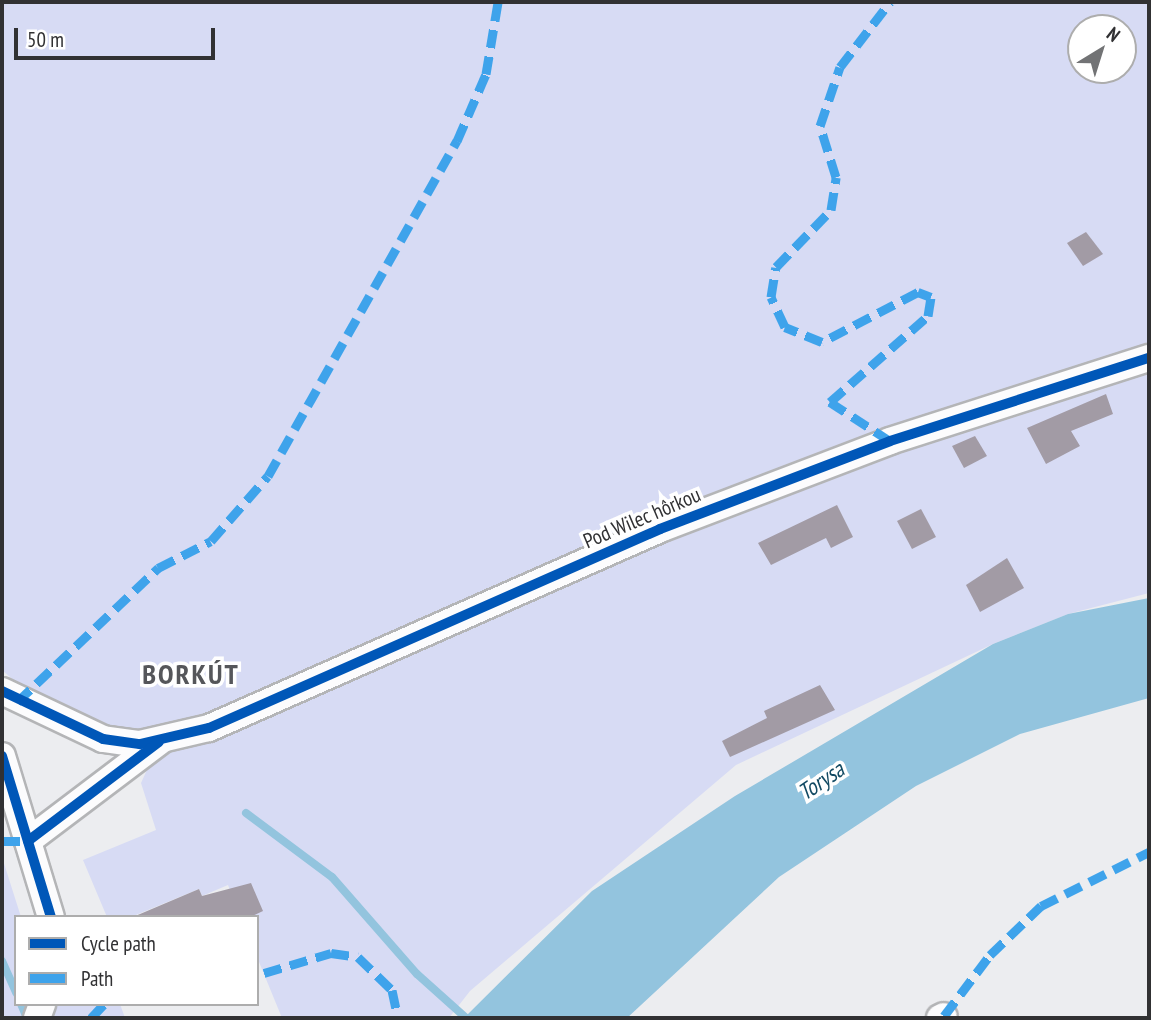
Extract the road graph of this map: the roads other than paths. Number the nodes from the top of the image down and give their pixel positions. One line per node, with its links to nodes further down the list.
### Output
1 (1149, 358): 3 (street, Pod Wilec hôrkou)
2 (2, 691): 3 (street)
3 (160, 741): 5 (street)
4 (2, 755): 5 (street)
5 (27, 841): 6 (street)
6 (50, 915)

